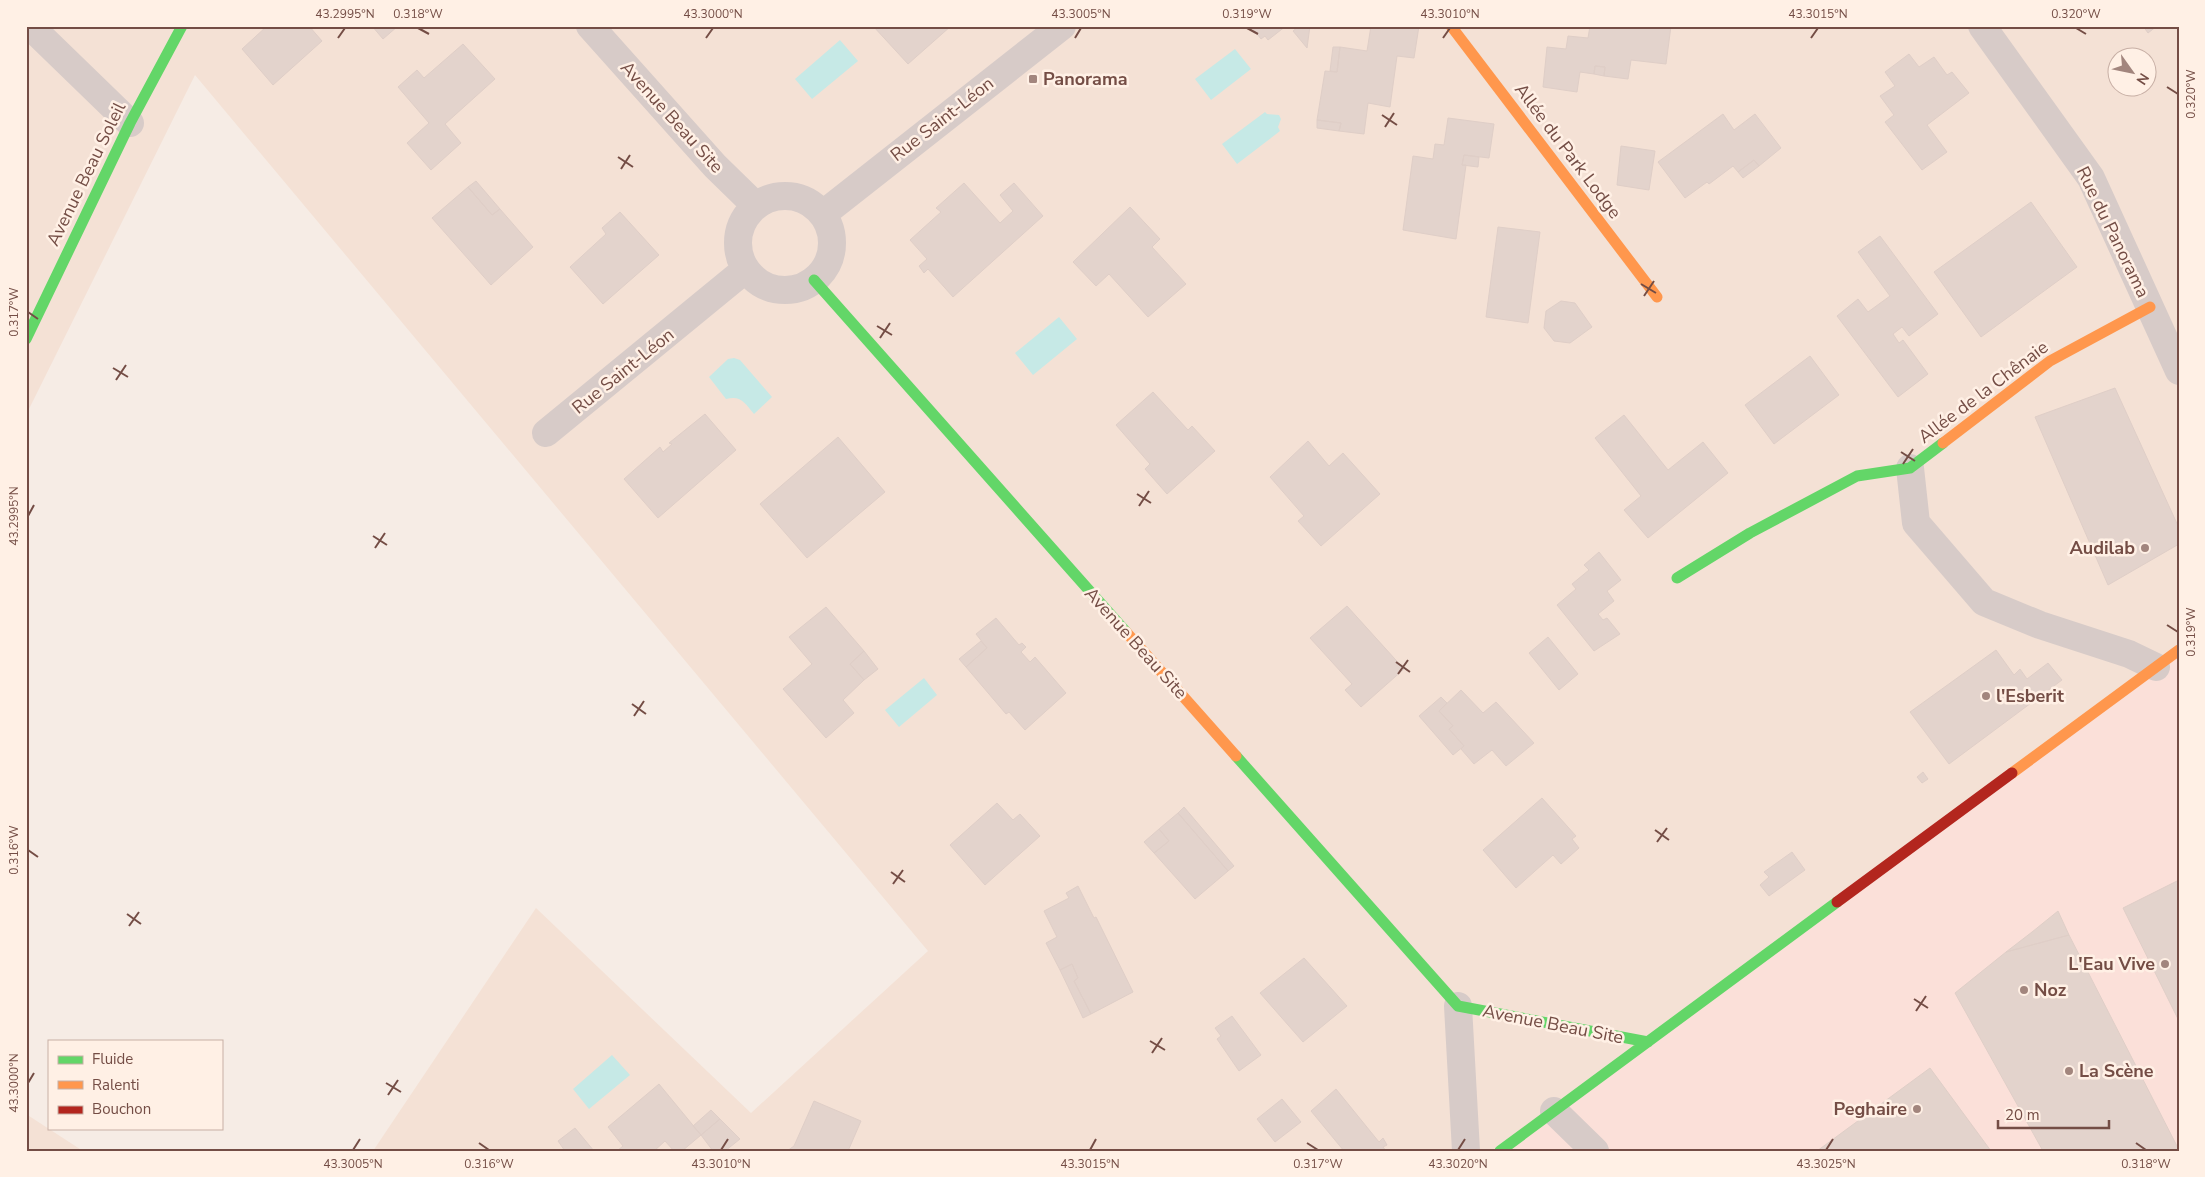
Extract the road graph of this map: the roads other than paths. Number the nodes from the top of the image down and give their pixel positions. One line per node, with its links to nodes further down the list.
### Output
1 (30, 26): 7 (street)
2 (182, 26): 7 (street, Avenue Beau Soleil)
3 (590, 26): 8 (street, Avenue Beau Site)
4 (1062, 26): 9 (street, Rue Saint-Léon)
5 (1451, 26): 12 (street, Allée du Park Lodge)
6 (1982, 26): 13 (street, Rue du Panorama)
7 (130, 122): 14 (street, Avenue Beau Soleil)
8 (756, 206): 9 (street); 10 (street)
9 (823, 214): 11 (street)
10 (746, 269): 11 (street); 16 (street, Rue Saint-Léon)
11 (814, 280): 21 (street, Avenue Beau Site)
12 (1657, 297)
13 (2150, 307): 15 (street, Rue du Panorama); 17 (street, Allée de la Chênaie)
14 (26, 339)
15 (2179, 371)
16 (546, 433)
17 (1910, 468): 18 (street, Allée de la Chênaie); 20 (street)
18 (1677, 578)
19 (2179, 650): 20 (street)
20 (2156, 667): 22 (street)
21 (1458, 1006): 22 (street, Avenue Beau Site); 24 (street, Avenue Beau Site)
22 (1648, 1042): 23 (street)
23 (1554, 1112): 25 (street); 26 (street)
24 (1466, 1151)
25 (1500, 1151)
26 (1595, 1151)

